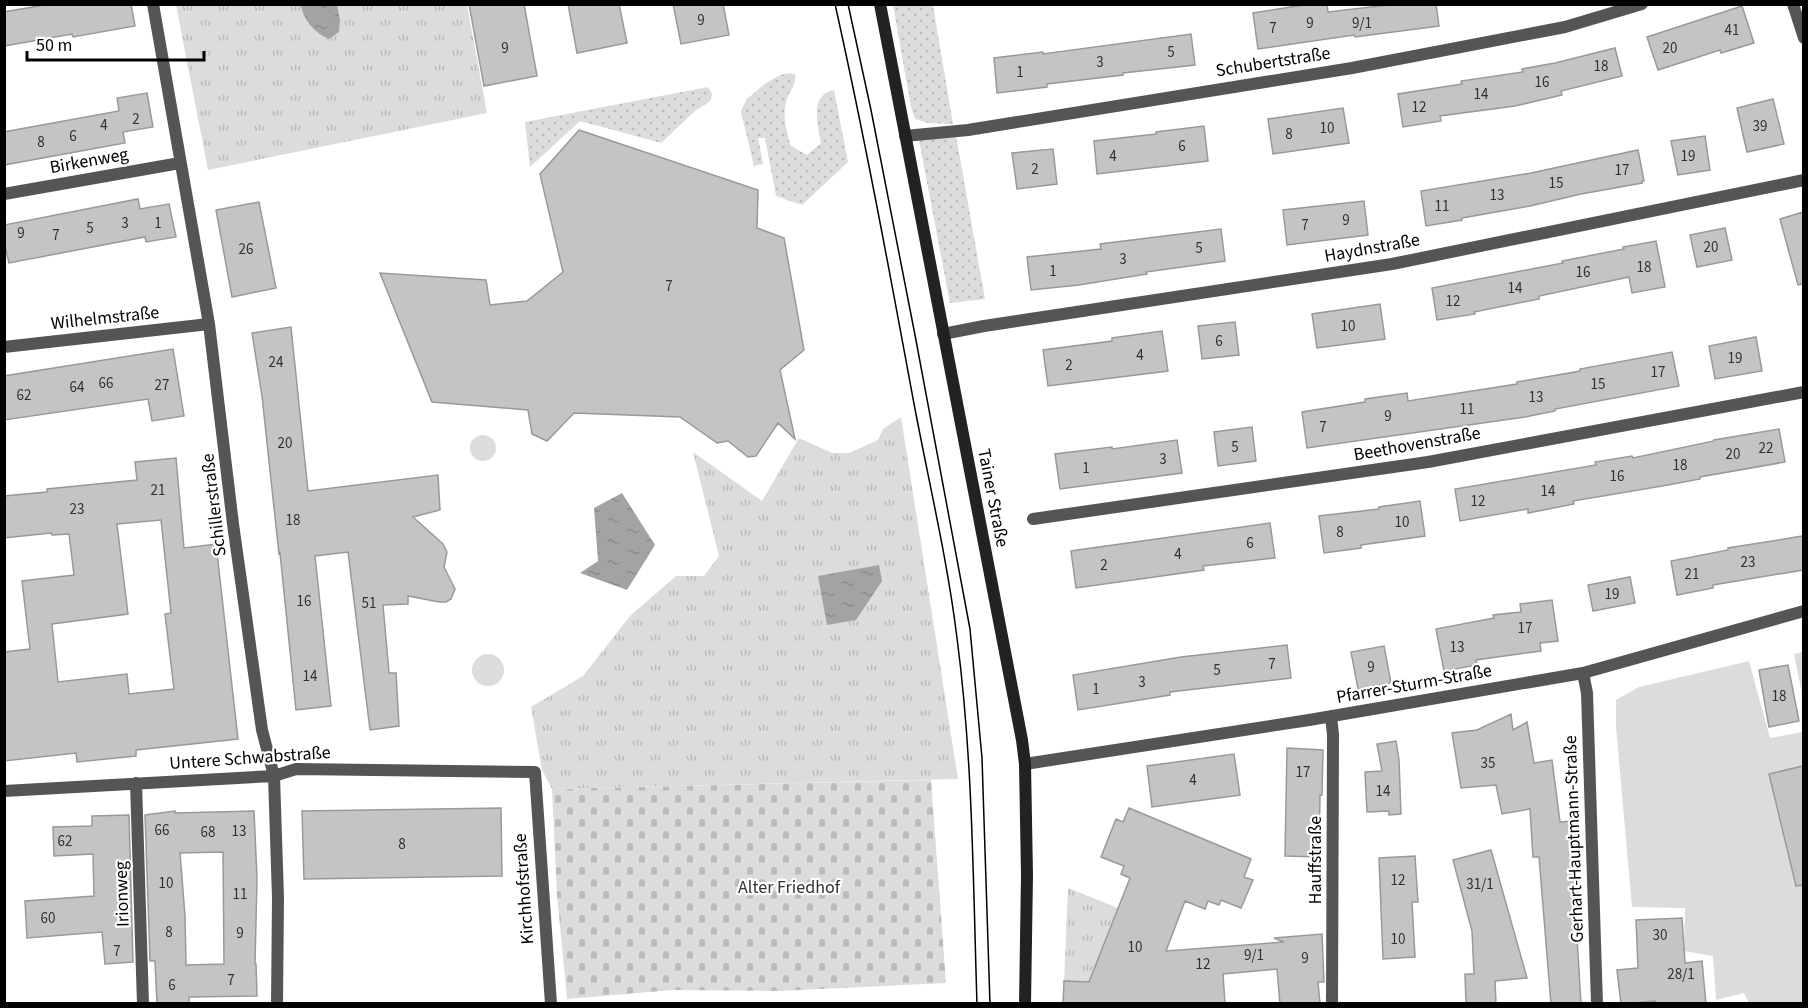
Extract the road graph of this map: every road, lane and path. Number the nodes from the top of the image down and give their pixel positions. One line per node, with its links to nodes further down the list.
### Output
1 (153, 4): 7 (street, Schillerstraße)
2 (880, 4): 6 (street, Tainer Straße)
3 (1642, 4): 6 (street, Schubertstraße)
4 (1793, 4): 5 (street)
5 (1803, 38)
6 (905, 136): 11 (street, Tainer Straße)
7 (180, 164): 9 (street, Birkenweg); 10 (street, Schillerstraße)
8 (1803, 180): 11 (street, Haydnstraße)
9 (4, 194)
10 (209, 324): 12 (street, Wilhelmstraße); 20 (street, Schillerstraße)
11 (943, 334): 18 (street, Tainer Straße)
12 (4, 347)
13 (1803, 392): 14 (street, Beethovenstraße)
14 (1033, 519)
15 (1803, 611): 16 (street, Pfarrer-Sturm-Straße)
16 (1583, 673): 17 (street, Pfarrer-Sturm-Straße); 28 (street, Gerhart-Hauptmann-Straße)
17 (1330, 716): 18 (street, Pfarrer-Sturm-Straße); 27 (street, Hauffstraße)
18 (1025, 764): 26 (street, Tainer Straße)
19 (535, 772): 20 (street, Untere Schwabstraße); 25 (street, Kirchhofstraße)
20 (274, 776): 21 (street, Untere Schwabstraße); 24 (street, Schillerstraße)
21 (136, 783): 22 (street, Untere Schwabstraße); 23 (street, Irionweg)
22 (4, 791)
23 (143, 1004)
24 (277, 1004)
25 (551, 1004)
26 (1025, 1004)
27 (1332, 1004)
28 (1597, 1004)

